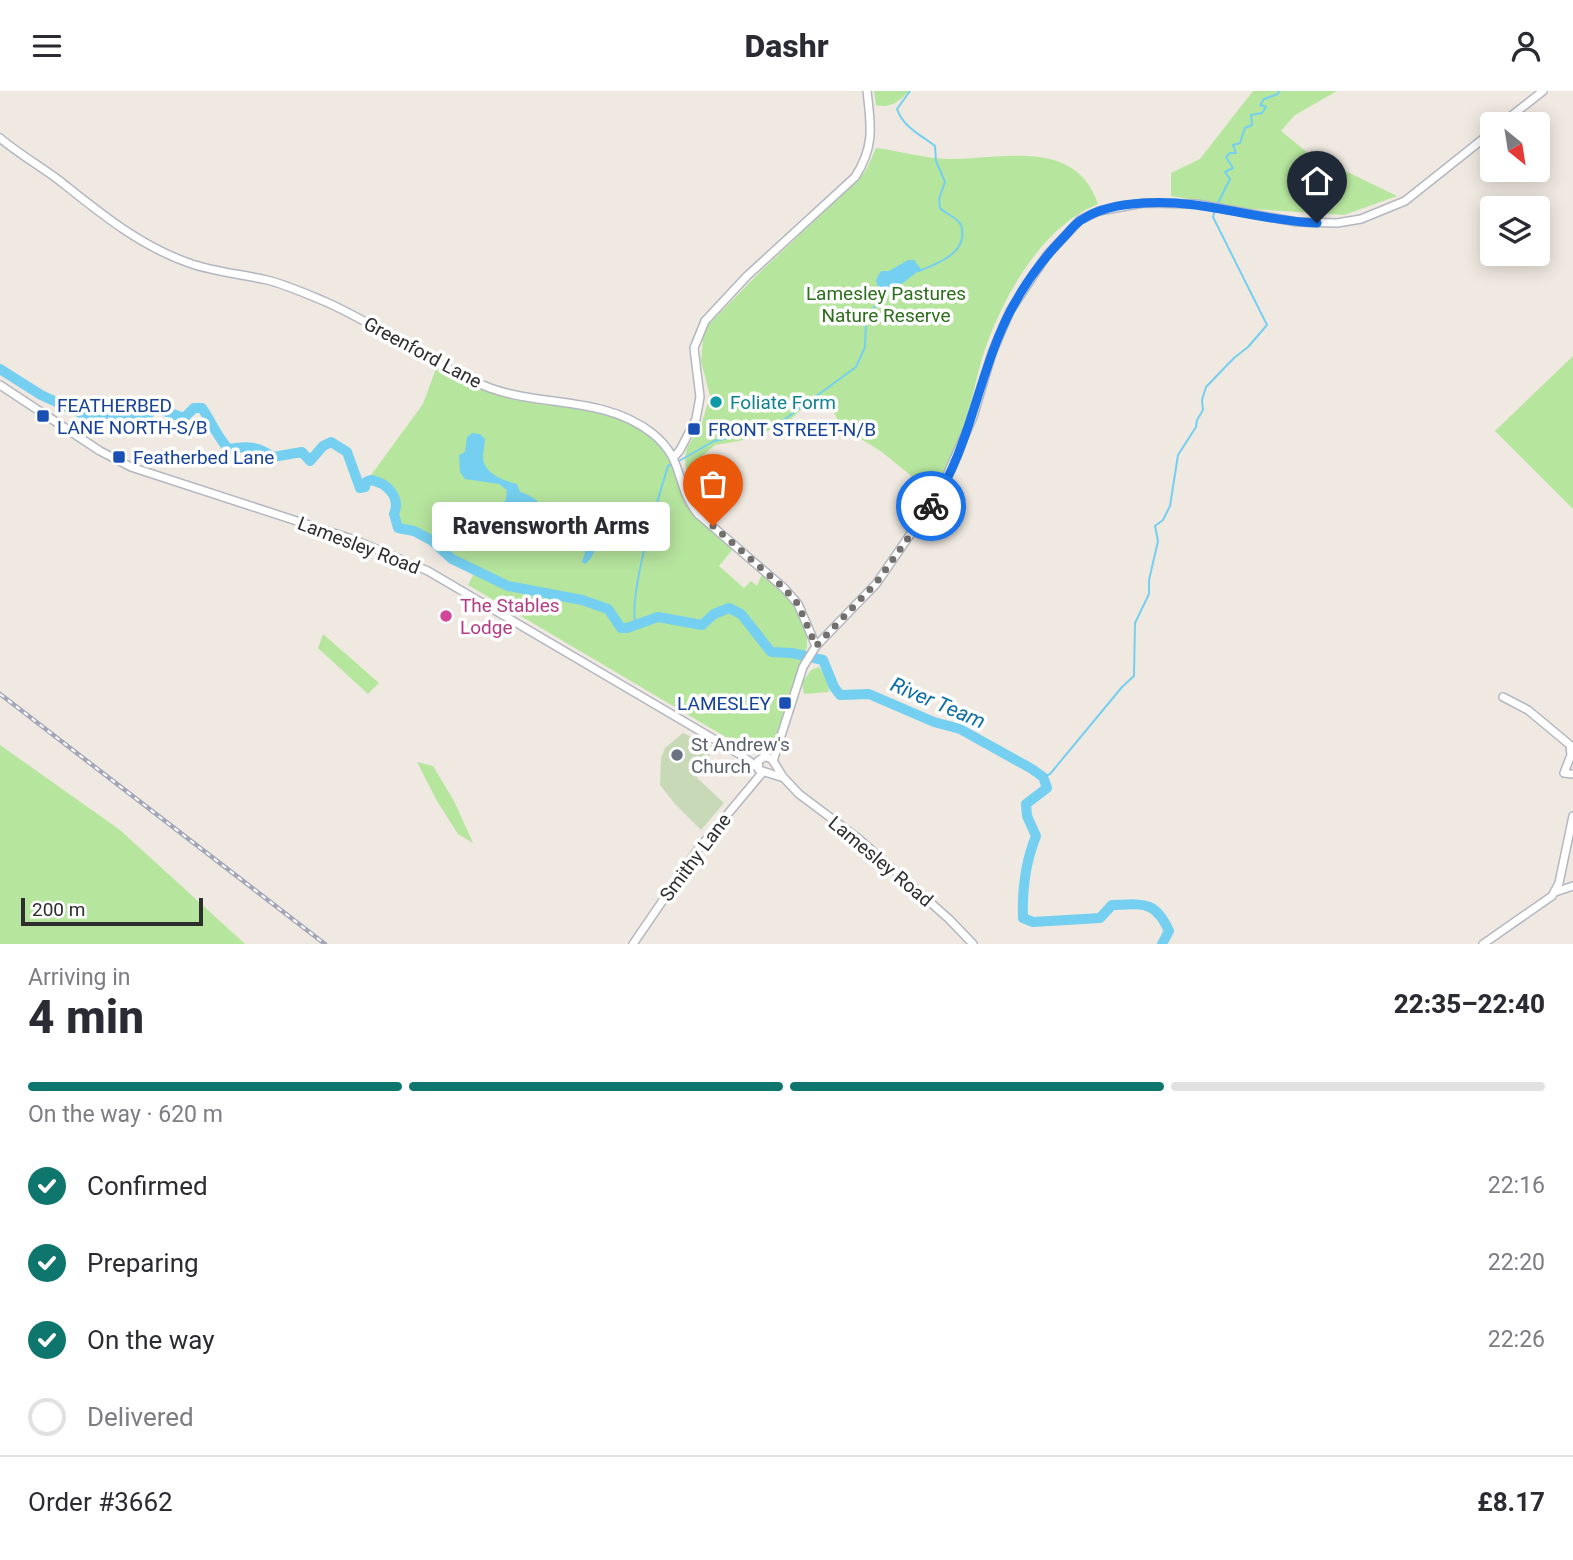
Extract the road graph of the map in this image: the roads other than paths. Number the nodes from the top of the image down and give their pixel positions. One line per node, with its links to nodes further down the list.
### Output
1 (867, 91): 7 (street)
2 (1543, 91): 3 (street)
3 (1516, 112)
4 (0, 138): 7 (street, Greenford Lane)
5 (1480, 141): 8 (street)
6 (0, 385): 11 (street, Lamesley Road)
7 (674, 457): 8 (street, Greenford Lane)
8 (815, 647): 10 (street)
9 (1503, 697): 15 (street)
10 (778, 743): 12 (street); 13 (street)
11 (741, 755): 12 (street, Lamesley Road); 14 (street, Lamesley Road)
12 (762, 757): 13 (street, Lamesley Road); 14 (street, Smithy Lane)
13 (773, 766): 14 (street); 20 (street, Lamesley Road)
14 (760, 770): 19 (street, Smithy Lane)
15 (1573, 774)
16 (1573, 816): 18 (street)
17 (1573, 886): 18 (street)
18 (1555, 892): 21 (street)
19 (633, 944)
20 (973, 944)
21 (1483, 944)

